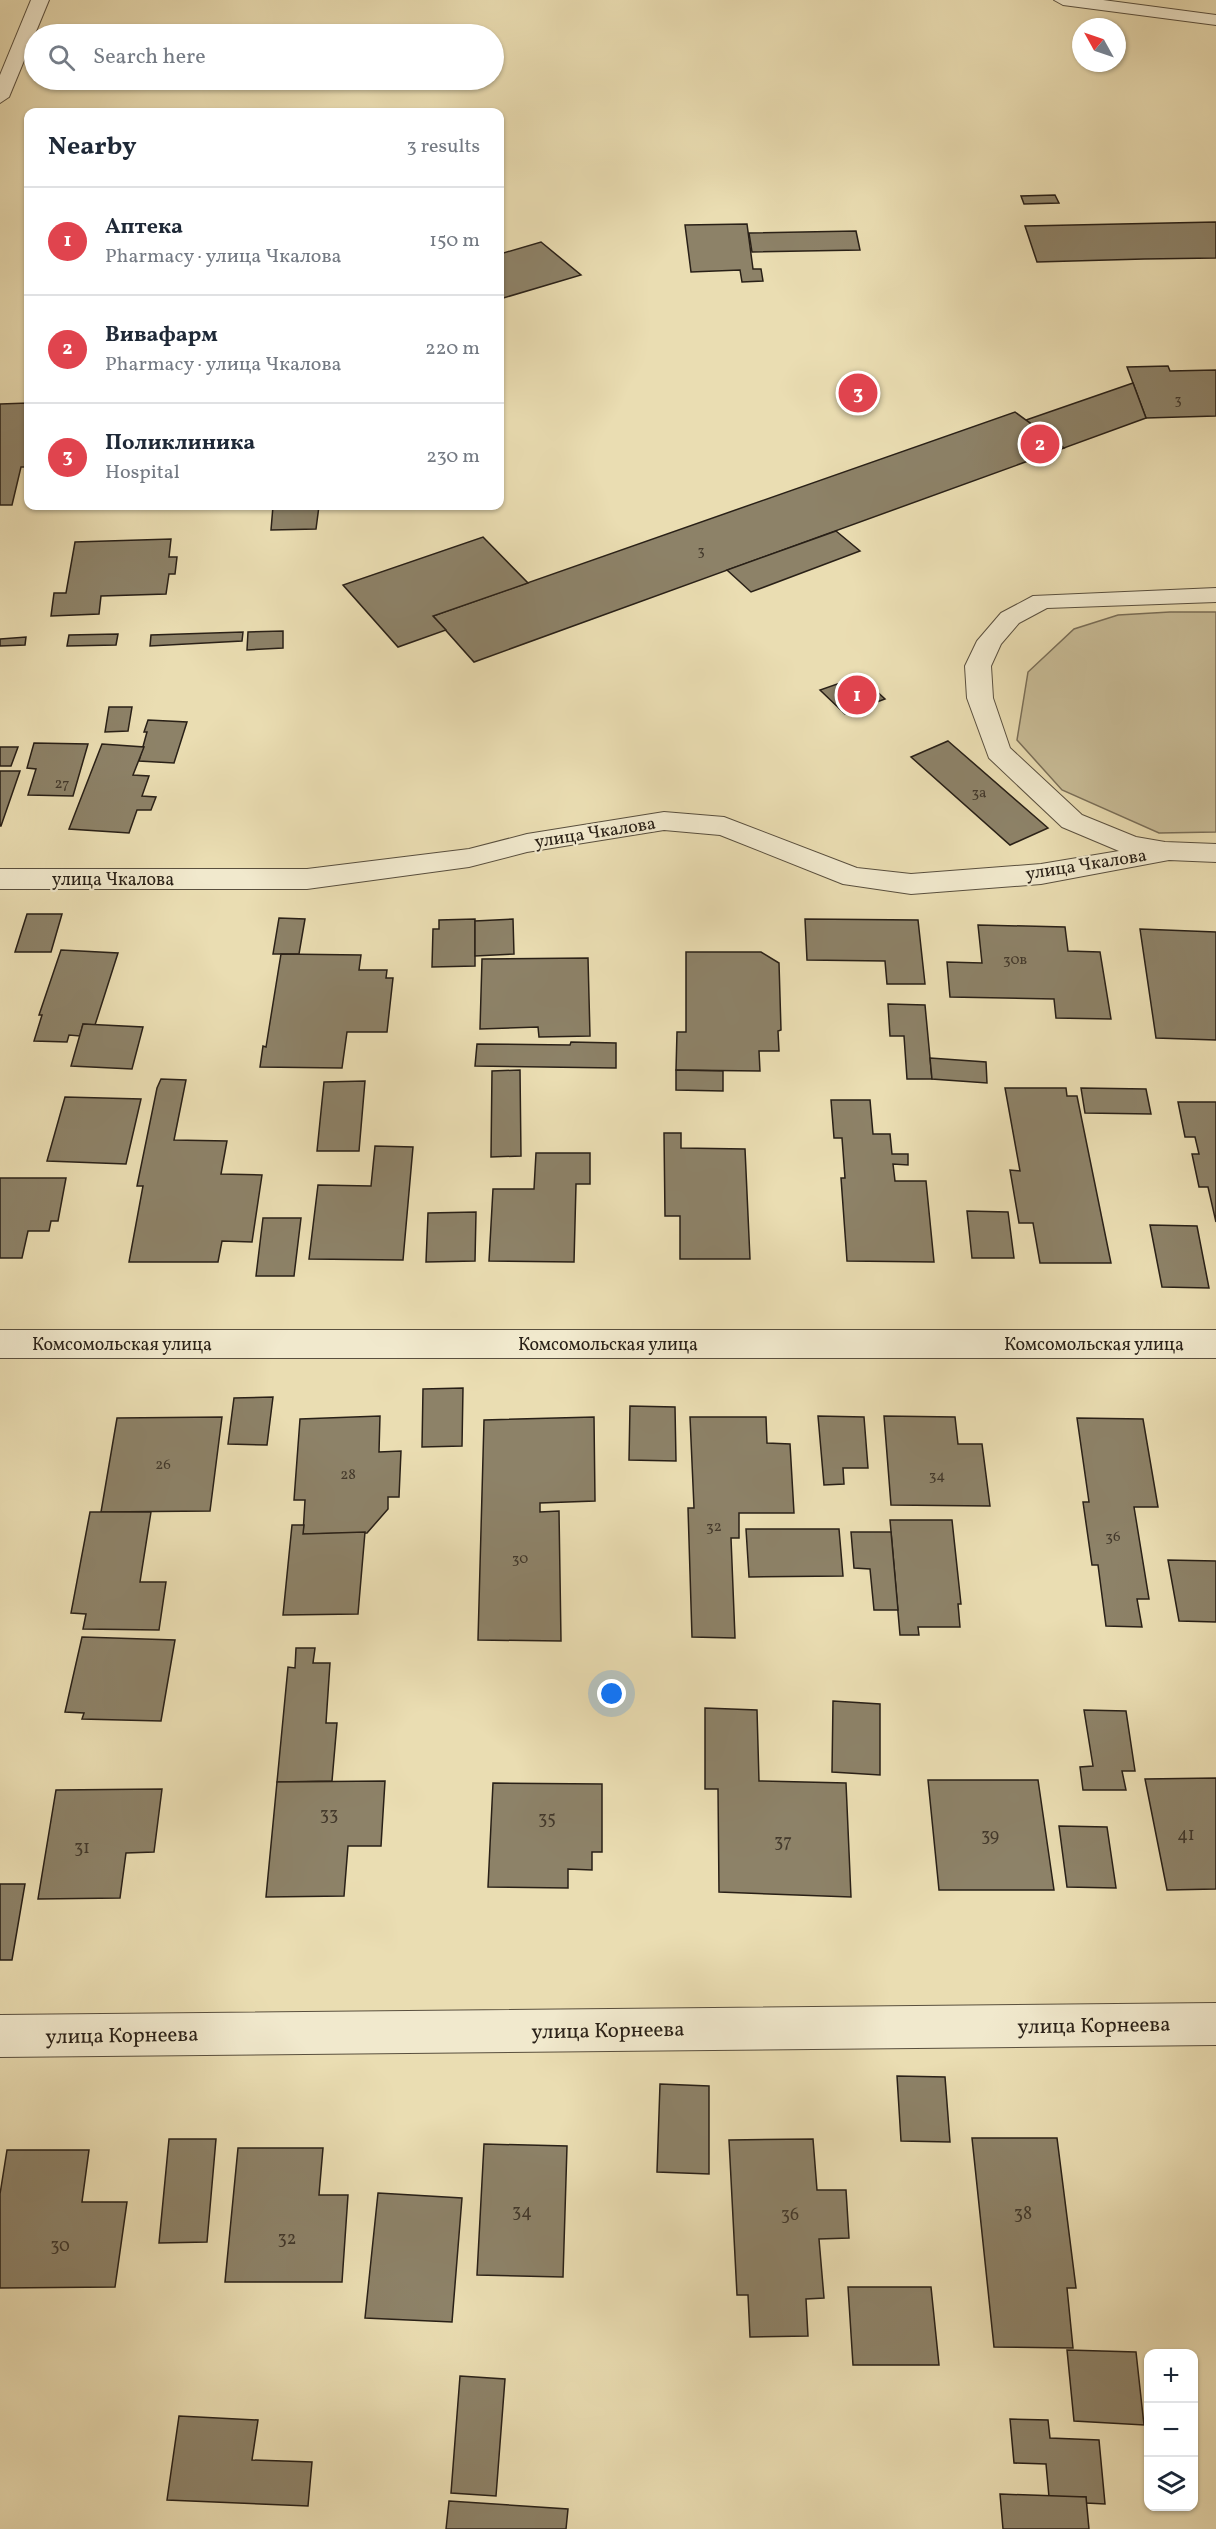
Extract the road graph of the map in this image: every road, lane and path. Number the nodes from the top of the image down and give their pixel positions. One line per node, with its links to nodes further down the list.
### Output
1 (40, 0): 4 (street)
2 (1063, 0): 3 (street)
3 (1216, 20)
4 (30, 24)
5 (24, 39): 6 (street)
6 (0, 97)
7 (1216, 595): 8 (street)
8 (1169, 851): 9 (street, улица Чкалова); 10 (street, улица Чкалова)
9 (1216, 853)
10 (0, 879)
11 (0, 1344): 12 (street, Комсомольская улица)
12 (1216, 1344)
13 (1216, 2024): 14 (street, улица Корнеева)
14 (0, 2036)

